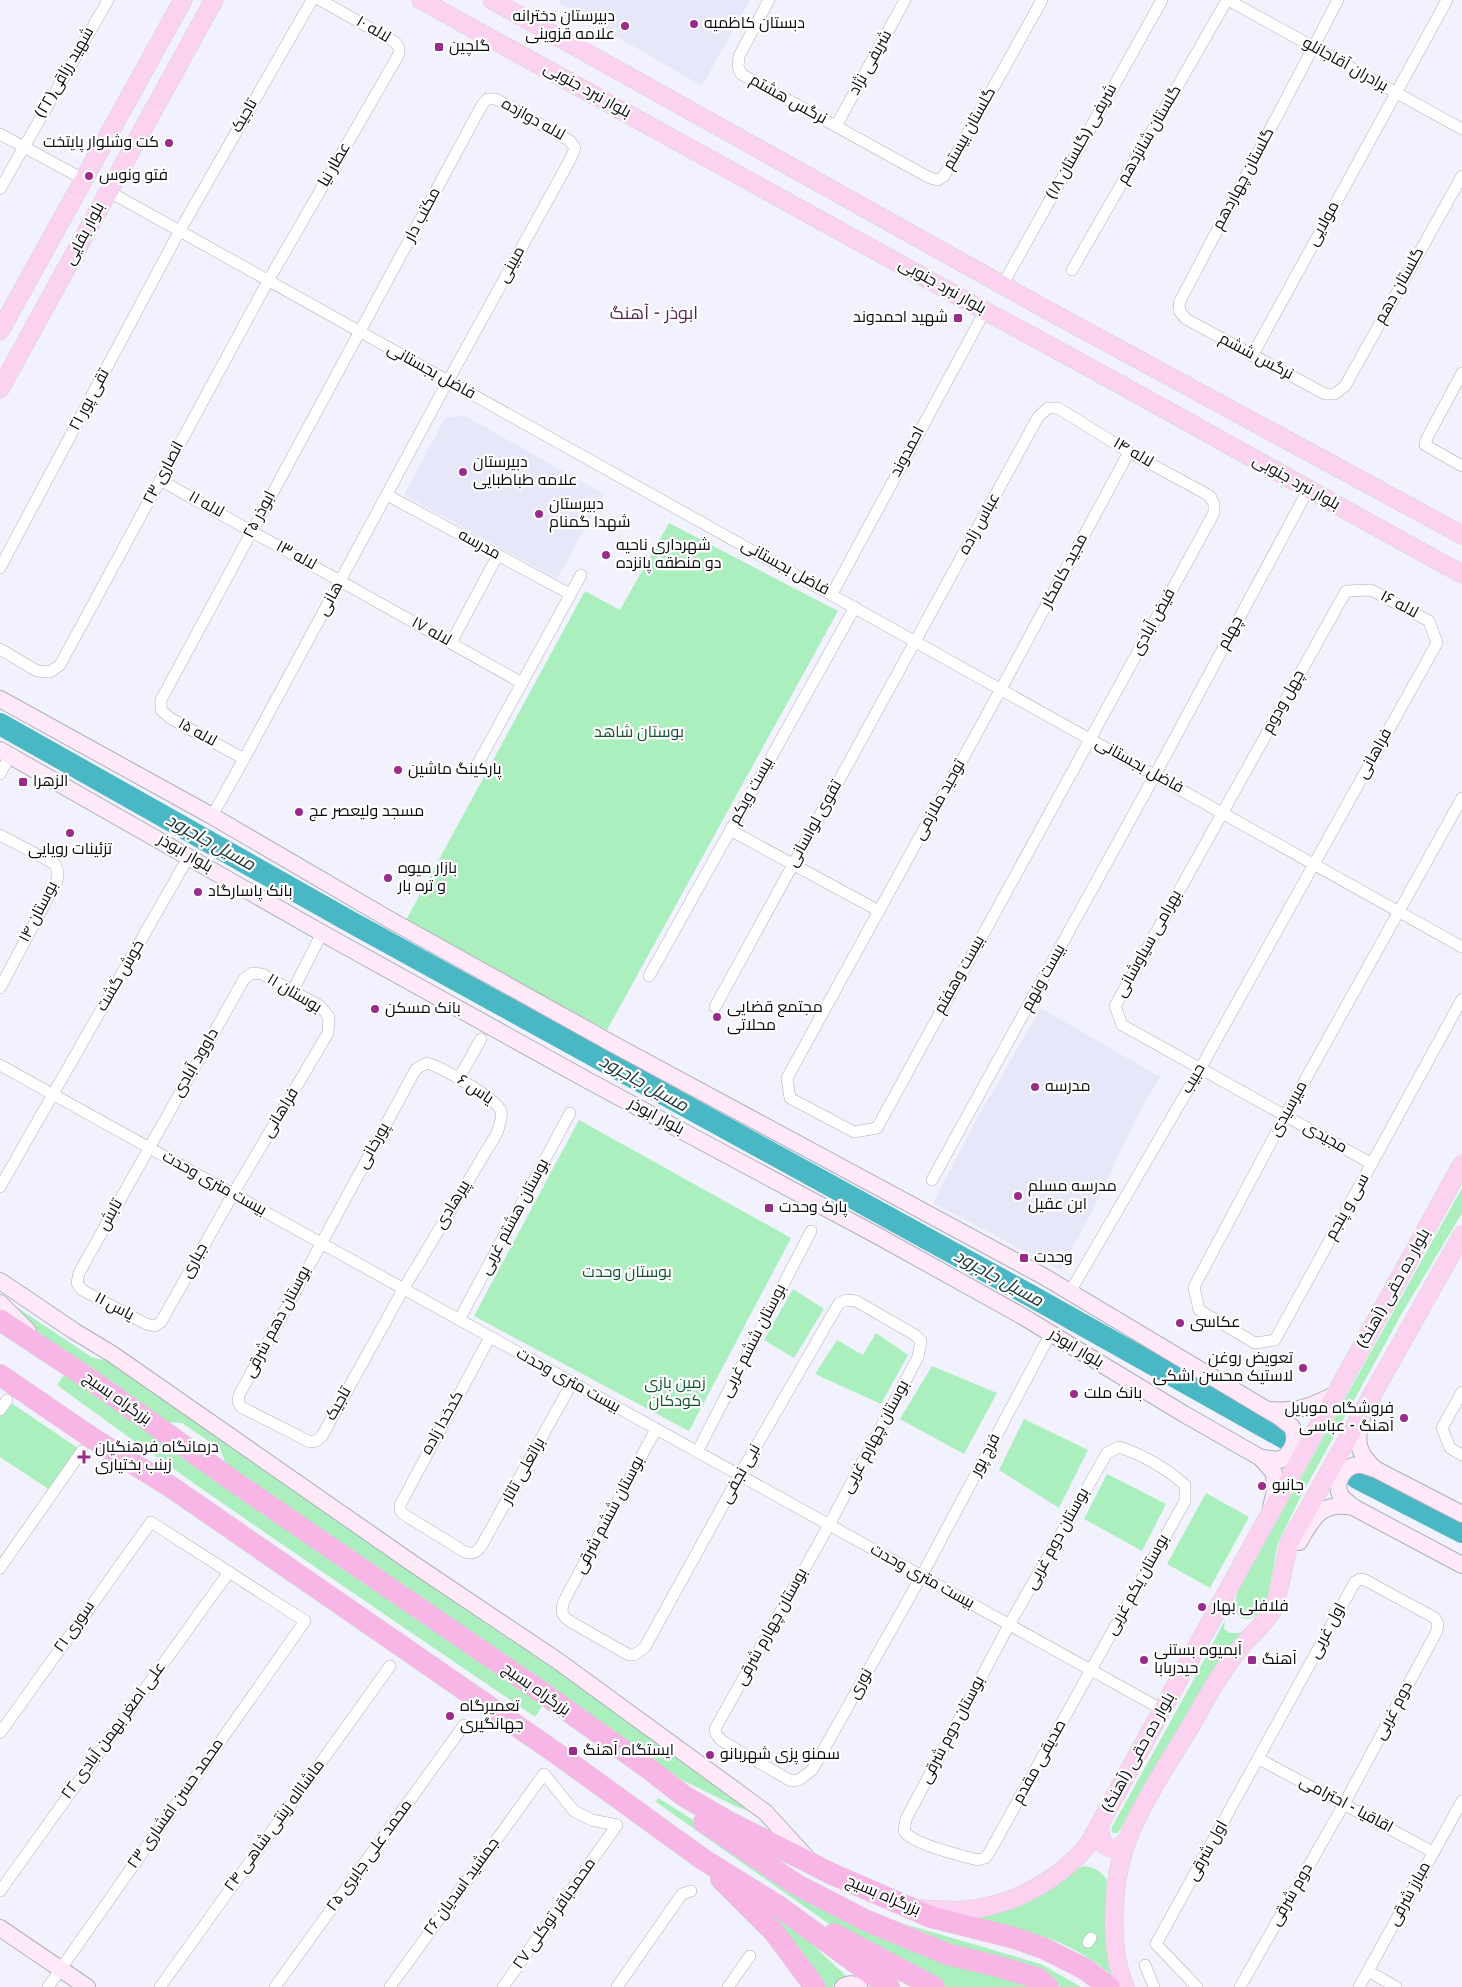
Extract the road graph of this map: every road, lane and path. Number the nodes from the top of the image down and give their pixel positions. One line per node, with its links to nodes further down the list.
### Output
1 (108, 0): 22 (street, شهید رزاقی(۲۲))
2 (184, 0): 25 (main road, بلوار بقایی)
3 (214, 0): 27 (main road, بلوار بقایی)
4 (312, 0): 28 (street, تاجیک)
5 (320, 0): 16 (street, لاله ۱۰)
6 (421, 0): 32 (main road, بلوار نبرد جنوبی)
7 (492, 0): 31 (main road, بلوار نبرد جنوبی)
8 (769, 0): 19 (street, نرگس هشتم)
9 (905, 0): 19 (street, شریفی نژاد)
10 (1042, 0): 19 (street, گلستان بیستم)
11 (1162, 0): 31 (street, شریفی (گلستان ۱۸))
12 (1227, 0): 15 (street, برادران آقاجانلو); 29 (street, گلستان شانزدهم)
13 (1338, 0): 15 (street, گلستان چهاردهم)
14 (1447, 0): 17 (street, مولایی)
15 (1313, 47): 17 (street, برادران آقاجانلو); 33 (street, گلستان چهاردهم)
16 (399, 48): 30 (street, عطار نیا)
17 (1395, 92): 20 (street, برادران آقاجانلو); 36 (street, مولایی)
18 (487, 99): 23 (street, لاله دوازده); 35 (street, مکتب دار)
19 (836, 126)
20 (1462, 129)
21 (0, 134): 22 (street)
22 (23, 146): 25 (street); 26 (street, شهید رزاقی(۲۲))
23 (575, 148): 38 (street, مبینی)
24 (1462, 176): 40 (street, گلستان دهم)
25 (83, 179): 27 (main road); 34 (main road, بلوار بقایی)
26 (0, 189)
27 (108, 191): 28 (street, فاضل بجستانی); 39 (main road, بلوار بقایی)
28 (179, 232): 30 (street, فاضل بجستانی); 51 (street, تقی پور ۲۱)
29 (1072, 270)
30 (268, 281): 35 (street, فاضل بجستانی); 44 (street, انصاری ۲۳)
31 (1003, 284): 49 (main road, بلوار نبرد جنوبی)
32 (985, 311): 45 (main road, بلوار نبرد جنوبی); 57 (street, احمدوند)
33 (1180, 312): 36 (street, نرگس ششم)
34 (0, 331)
35 (360, 332): 38 (street, فاضل بجستانی); 48 (street, ابوذر ۲۵)
36 (1252, 356): 40 (street, نرگس ششم)
37 (1462, 373): 43 (street)
38 (448, 381): 46 (street, هانی); 57 (street, فاضل بجستانی)
39 (0, 389)
40 (1335, 394)
41 (1048, 408): 42 (street, لاله ۱۴); 59 (street, عباس زاده)
42 (1129, 452): 47 (street, لاله ۱۴); 64 (street, مجید کامکار)
43 (1462, 466)
44 (160, 480): 48 (street, لاله ۱۱); 62 (street, انصاری ۲۳)
45 (1308, 490): 52 (main road, بلوار نبرد جنوبی); 72 (street, چهلم)
46 (387, 495): 50 (street, مدرسه); 54 (street, هانی)
47 (1214, 504): 67 (street, فیض آبادی)
48 (251, 531): 54 (street, لاله ۱۳); 66 (street, ابوذر ۲۵)
49 (1462, 535)
50 (498, 555): 56 (street, مدرسه); 60 (street)
51 (0, 568)
52 (1462, 574)
53 (581, 575): 56 (street)
54 (340, 581): 60 (street, لاله ۱۷); 69 (street, هانی)
55 (1346, 591): 61 (street, لاله ۱۶); 74 (street, چهل ودوم)
56 (570, 594): 63 (street)
57 (832, 594): 58 (street, فاضل بجستانی)
58 (855, 607): 59 (street, فاضل بجستانی); 76 (street, بیست ویکم)
59 (916, 642): 64 (street, فاضل بجستانی); 79 (street, تقوی لواسانی)
60 (451, 643): 63 (street, لاله ۱۷)
61 (1437, 643): 80 (street, فراهانی)
62 (0, 649)
63 (522, 683): 70 (street)
64 (1002, 689): 67 (street, فاضل بجستانی); 81 (street, توحید ملازمی)
65 (0, 699): 75 (main road)
66 (161, 700): 69 (street, لاله ۱۵)
67 (1089, 738): 72 (street, فاضل بجستانی); 98 (street, بیست وهفتم)
68 (5, 752): 71 (street); 78 (main road, بلوار ابوذر)
69 (244, 759): 75 (street, هانی)
70 (476, 767)
71 (0, 774)
72 (1155, 775): 74 (street, فاضل بجستانی); 105 (street, بیست ونهم)
73 (1462, 798): 82 (street, میرسیدی)
74 (1222, 813): 80 (street, فاضل بجستانی); 95 (street, بهرامی سیاوشانی)
75 (212, 816): 114 (main road)
76 (730, 830): 79 (street); 85 (street, بیست ویکم)
77 (0, 835): 87 (street, بوستان ۱۴)
78 (189, 856): 83 (main road, بلوار ابوذر); 97 (street, خوش گشت)
79 (793, 864): 81 (street); 90 (street, تقوی لواسانی)
80 (1314, 864): 82 (street, فاضل بجستانی); 95 (street, حبیب)
81 (879, 911): 98 (street, توحید ملازمی)
82 (1399, 912): 84 (street, فاضل بجستانی); 100 (street, میرسیدی)
83 (322, 933): 88 (street); 121 (main road, بلوار ابوذر)
84 (1462, 947)
85 (649, 976)
86 (244, 979): 88 (street, بوستان ۱۱); 102 (street, داوود آبادی)
87 (0, 988)
88 (293, 990): 91 (street, بوستان ۱۱)
89 (1462, 999): 103 (street, سی و پنجم)
90 (714, 1007)
91 (328, 1033): 107 (street, فراهانی)
92 (481, 1039): 96 (street)
93 (0, 1066): 97 (street, بیست متری وحدت)
94 (437, 1066): 96 (street, یاس ۶); 110 (street, پورخانی)
95 (1200, 1069): 100 (street, مجیدی); 114 (street, حبیب)
96 (459, 1078): 101 (street, یاس ۶)
97 (53, 1095): 102 (street, بیست متری وحدت); 106 (street, خوش گشت)
98 (790, 1098)
99 (570, 1113): 119 (street, بوستان هشتم غربی)
100 (1285, 1116): 103 (street, مجیدی); 117 (street, میرسیدی)
101 (500, 1122): 113 (street, پیرهادی)
102 (148, 1148): 107 (street, بیست متری وحدت); 112 (street, تابش)
103 (1372, 1164): 117 (street, سی و پنجم)
104 (1462, 1164): 127 (main road, بلوار ده حقی (آهنگ))
105 (932, 1180)
106 (0, 1187)
107 (233, 1194): 110 (street, بیست متری وحدت); 120 (street, جباری)
108 (811, 1231): 135 (street, بوستان ششم غربی)
109 (1462, 1235): 132 (main road, بلوار ده حقی (آهنگ))
110 (321, 1243): 113 (street, بیست متری وحدت); 129 (street, بوستان دهم شرقی)
111 (0, 1281): 170 (main road)
112 (77, 1283): 120 (street, یاس ۱۱)
113 (404, 1288): 119 (street, بیست متری وحدت); 129 (street, تاجیک)
114 (1070, 1292): 131 (main road)
115 (839, 1302): 140 (street, نبی نجفی); 144 (street, بوستان چهارم غربی)
116 (0, 1303): 123 (main road)
117 (1199, 1310)
118 (0, 1320): 123 (highway, بزرگراه بسیج)
119 (459, 1320): 122 (street, بیست متری وحدت)
120 (155, 1326)
121 (1050, 1333): 138 (main road, بلوار ابوذر); 150 (street, فرج پور)
122 (490, 1337): 125 (street, بیست متری وحدت); 145 (street, کدخدا زاده)
123 (55, 1357): 160 (highway, بزرگراه بسیج)
124 (0, 1375): 169 (highway)
125 (572, 1383): 133 (street, بیست متری وحدت); 145 (street, براتعلی تاتار)
126 (1462, 1392): 137 (street)
127 (1336, 1394): 131 (main road); 142 (main road, بلوار ده حقی (آهنگ))
128 (7, 1400): 130 (street)
129 (238, 1402)
130 (0, 1410)
131 (1266, 1410): 138 (main road)
132 (1364, 1411): 139 (main road); 148 (main road, بلوار ده حقی (آهنگ))
133 (656, 1430): 135 (street, بیست متری وحدت); 153 (street, بوستان ششم شرقی)
134 (82, 1451): 147 (street)
135 (697, 1452): 140 (street, بیست متری وحدت)
136 (1107, 1453): 152 (street, بوستان دوم غربی); 155 (street, بوستان یکم غربی)
137 (1462, 1455)
138 (1261, 1458): 142 (main road, بلوار ابوذر)
139 (1375, 1469): 141 (main road); 143 (main road)
140 (740, 1476): 144 (street, بیست متری وحدت); 153 (street, نبی نجفی)
141 (1353, 1507): 146 (main road); 148 (main road)
142 (1271, 1510): 156 (main road, بلوار ده حقی (آهنگ))
143 (1462, 1514)
144 (829, 1525): 150 (street, بیست متری وحدت); 161 (street, بوستان چهارم شرقی)
145 (471, 1554)
146 (1462, 1565)
147 (0, 1568)
148 (1284, 1568): 166 (main road, بلوار ده حقی (آهنگ))
149 (229, 1572): 158 (street, سوری ۲۱); 171 (street, علی اصغر بهمن آبادی ۲۲); 178 (street, محمد حسن افشاری ۲۳)
150 (921, 1577): 152 (street, بیست متری وحدت); 161 (street, نوری)
151 (1435, 1618): 159 (street, اول غربی); 163 (street, دوم غربی)
152 (1009, 1625): 155 (street, بیست متری وحدت); 168 (street, بوستان دوم شرقی)
153 (645, 1647)
154 (390, 1666): 182 (street, ماشااله زینتی شاهی ۲۴)
155 (1090, 1670): 156 (street, بیست متری وحدت); 168 (street, صدیقی مقدم)
156 (1163, 1710): 164 (main road, بلوار ده حقی (آهنگ))
157 (464, 1725): 183 (street, محمد علی جابری ۲۵)
158 (0, 1733)
159 (1259, 1759): 163 (street, اقاقیا - احترامی); 197 (street, اول شرقی)
160 (648, 1768): 170 (highway, بزرگراه بسیج); 193 (highway)
161 (791, 1781)
162 (1462, 1801): 167 (street, مبارز شرقی)
163 (1344, 1804): 167 (street, اقاقیا - احترامی); 198 (street, دوم شرقی)
164 (1100, 1824): 166 (main road); 174 (main road, بلوار ده حقی (آهنگ))
165 (616, 1825): 184 (street, جمشید اسدیان ۲۶); 185 (street, محمدباقر توکلی ۲۷)
166 (1128, 1839): 195 (main road, بلوار ده حقی (آهنگ))
167 (1434, 1852): 179 (street, مبارز شرقی)
168 (989, 1853)
169 (704, 1860): 173 (highway); 188 (highway)
170 (814, 1865): 174 (highway, بزرگراه بسیج)
171 (0, 1891)
172 (686, 1893): 186 (street)
173 (778, 1906): 191 (highway); 192 (highway)
174 (913, 1909): 194 (highway, بزرگراه بسیج)
175 (0, 1928): 178 (main road)
176 (750, 1956): 187 (street)
177 (1145, 1965): 196 (street)
178 (60, 1969): 180 (street, محمد حسن افشاری ۲۳); 181 (main road)
179 (1368, 1971): 199 (street, مبارز شرقی); 200 (street)
180 (48, 1987)
181 (87, 1987)
182 (160, 1987)
183 (275, 1987)
184 (390, 1987)
185 (503, 1987)
186 (617, 1987)
187 (728, 1987)
188 (815, 1987)
189 (844, 1987): 190 (main road)
190 (859, 1987)
191 (889, 1987)
192 (934, 1987)
193 (1048, 1987)
194 (1109, 1987)
195 (1125, 1987)
196 (1154, 1987)
197 (1197, 1987)
198 (1240, 1987)
199 (1359, 1987)
200 (1396, 1987)

